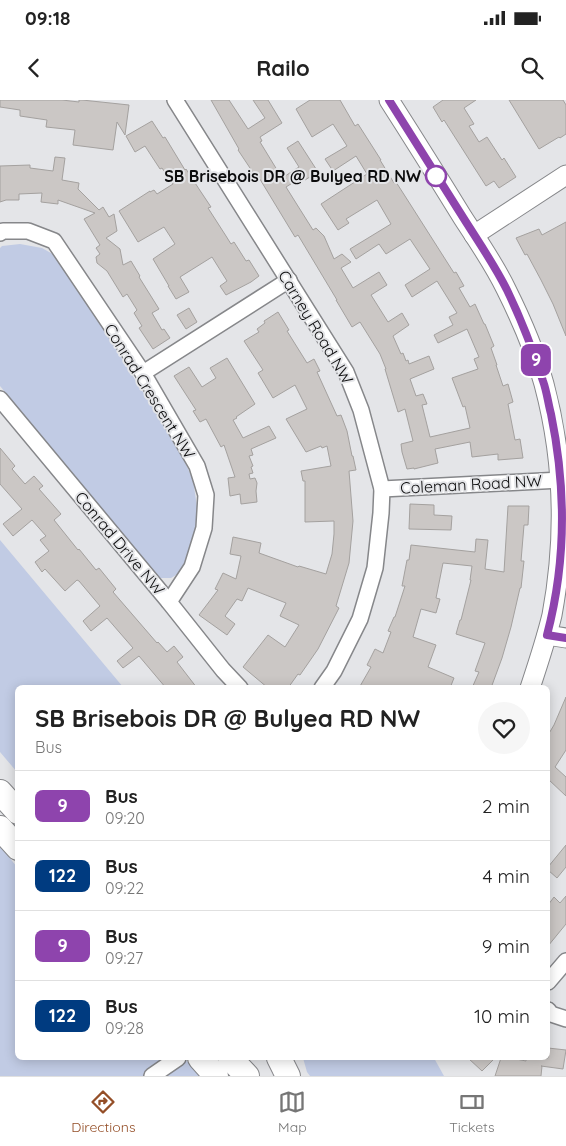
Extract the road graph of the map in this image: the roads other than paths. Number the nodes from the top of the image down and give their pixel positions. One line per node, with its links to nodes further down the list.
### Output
1 (175, 100): 6 (street, Carney Road NW)
2 (389, 100): 5 (street)
3 (566, 176): 5 (street)
4 (0, 233): 7 (street, Conrad Crescent NW)
5 (474, 235): 9 (street)
6 (289, 280): 7 (street); 10 (street, Carney Road NW)
7 (143, 373): 11 (street, Conrad Crescent NW)
8 (0, 399): 11 (street, Conrad Drive NW)
9 (561, 480): 10 (street, Coleman Road NW); 12 (street)
10 (382, 488): 15 (street, Carney Road NW)
11 (169, 602): 14 (street, Conrad Drive NW)
12 (547, 635): 13 (street); 16 (street)
13 (566, 638)
14 (237, 685)
15 (324, 685)
16 (531, 685)
17 (0, 792): 18 (main road)
18 (15, 809)
19 (0, 828): 20 (main road)
20 (15, 845)
21 (566, 961): 22 (street)
22 (550, 980)
23 (550, 1013): 24 (street)
24 (566, 1019)
25 (175, 1060): 29 (street)
26 (202, 1060): 30 (main road)
27 (232, 1060): 31 (main road)
28 (280, 1060): 32 (main road)
29 (152, 1076)
30 (216, 1076)
31 (247, 1076)
32 (288, 1076)

